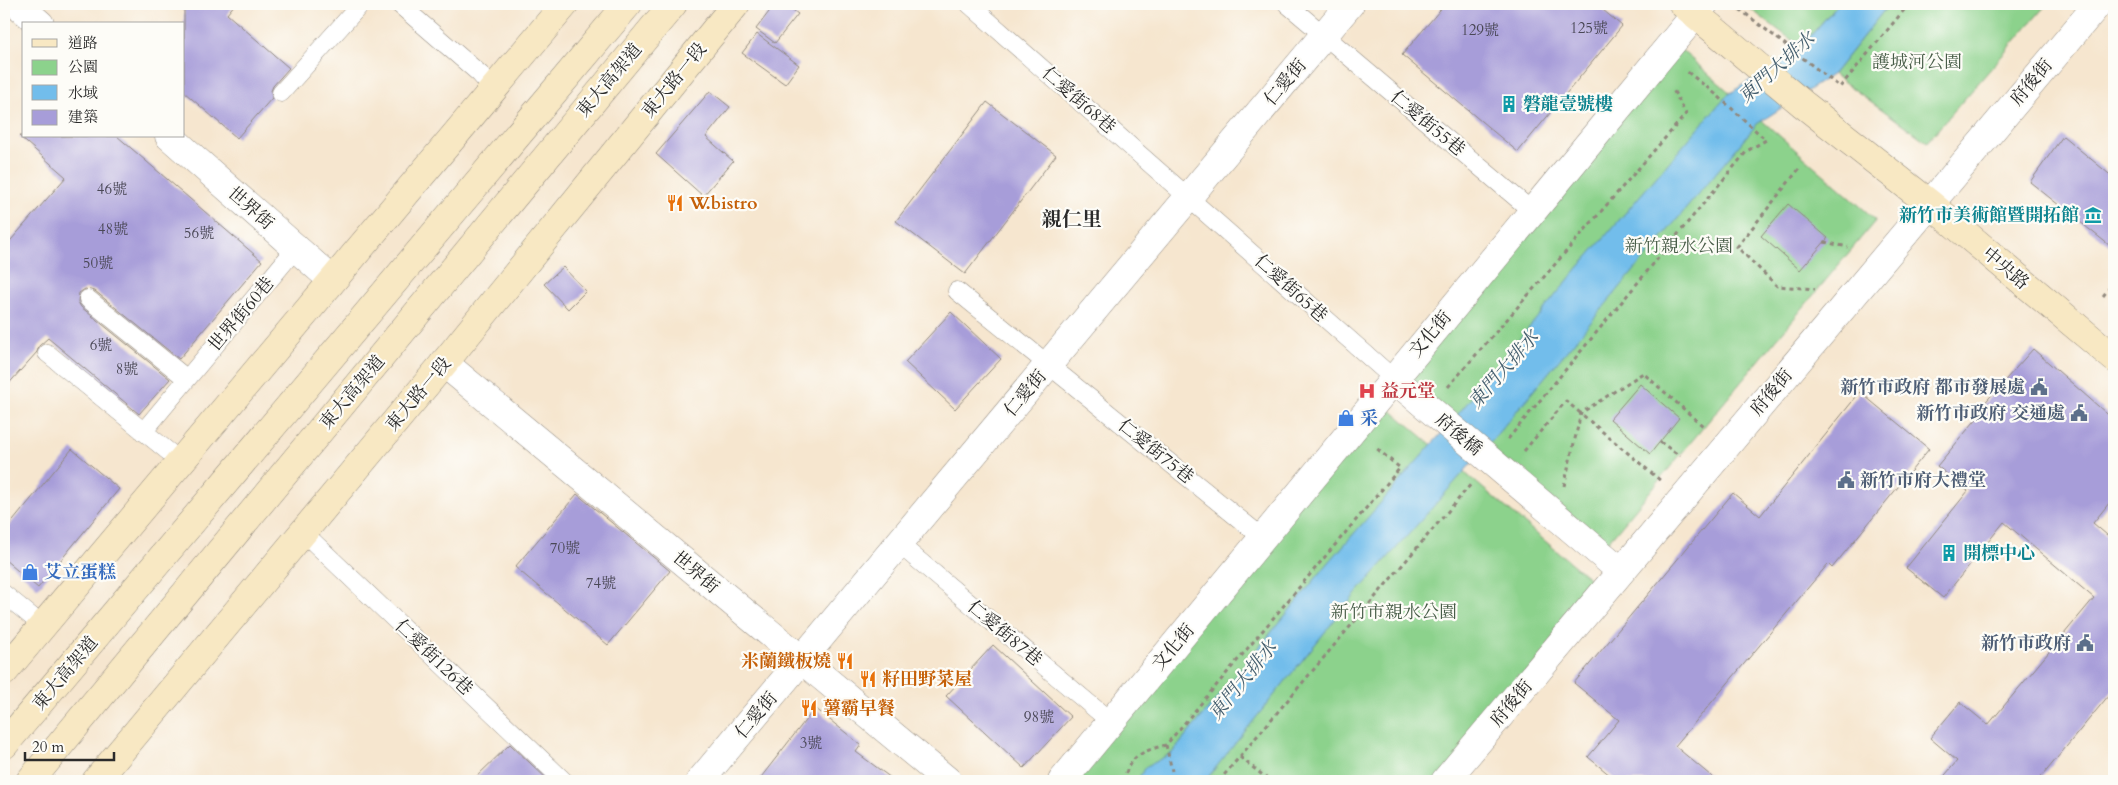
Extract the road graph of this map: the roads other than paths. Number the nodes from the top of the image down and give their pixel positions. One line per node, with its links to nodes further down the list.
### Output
1 (17, 4): 13 (street)
2 (361, 4): 16 (lane)
3 (399, 4): 15 (lane)
4 (565, 4): 15 (street)
5 (628, 4): 42 (street, 東大高架道)
6 (673, 4): 43 (street, 東大高架道)
7 (736, 4): 27 (street, 東大路一段)
8 (969, 4): 18 (lane, 仁愛街68巷)
9 (1287, 4): 14 (lane, 仁愛街55巷)
10 (1350, 4): 14 (street, 仁愛街)
11 (2098, 4): 19 (street, 府後街)
12 (1694, 7): 19 (street, 中央路); 20 (street, 文化街)
13 (38, 22)
14 (1324, 35): 18 (street, 仁愛街); 20 (lane, 仁愛街55巷)
15 (494, 89): 22 (street)
16 (281, 93)
17 (170, 138): 21 (street, 世界街)
18 (1188, 197): 28 (street, 仁愛街); 30 (lane, 仁愛街65巷)
19 (1929, 203): 26 (street, 中央路); 36 (street, 府後街)
20 (1532, 211): 30 (street, 文化街)
21 (296, 248): 22 (street, 世界街); 29 (lane, 世界街60巷)
22 (332, 280): 32 (street)
23 (957, 291): 28 (lane, 仁愛街75巷)
24 (88, 300): 29 (lane)
25 (47, 353): 31 (lane)
26 (2114, 358)
27 (444, 363): 33 (street, 東大路一段); 39 (street, 世界街)
28 (1049, 364): 34 (lane, 仁愛街75巷); 35 (street, 仁愛街)
29 (187, 379): 31 (lane, 世界街60巷)
30 (1394, 379): 34 (street, 文化街); 36 (street, 府後橋)
31 (143, 432): 32 (lane)
32 (180, 461): 38 (street)
33 (304, 532): 44 (street, 東大路一段); 45 (lane, 仁愛街126巷)
34 (1263, 538): 41 (street, 文化街)
35 (899, 544): 39 (street, 仁愛街); 41 (lane, 仁愛街87巷)
36 (1621, 571): 49 (street, 府後街)
37 (4, 594): 38 (lane)
38 (42, 625): 40 (street)
39 (802, 660): 46 (street, 仁愛街); 47 (street, 世界街)
40 (4, 672)
41 (1111, 722): 48 (street, 文化街)
42 (4, 745)
43 (30, 781)
44 (96, 781)
45 (564, 781)
46 (700, 781)
47 (948, 781)
48 (1062, 781)
49 (1445, 781)

